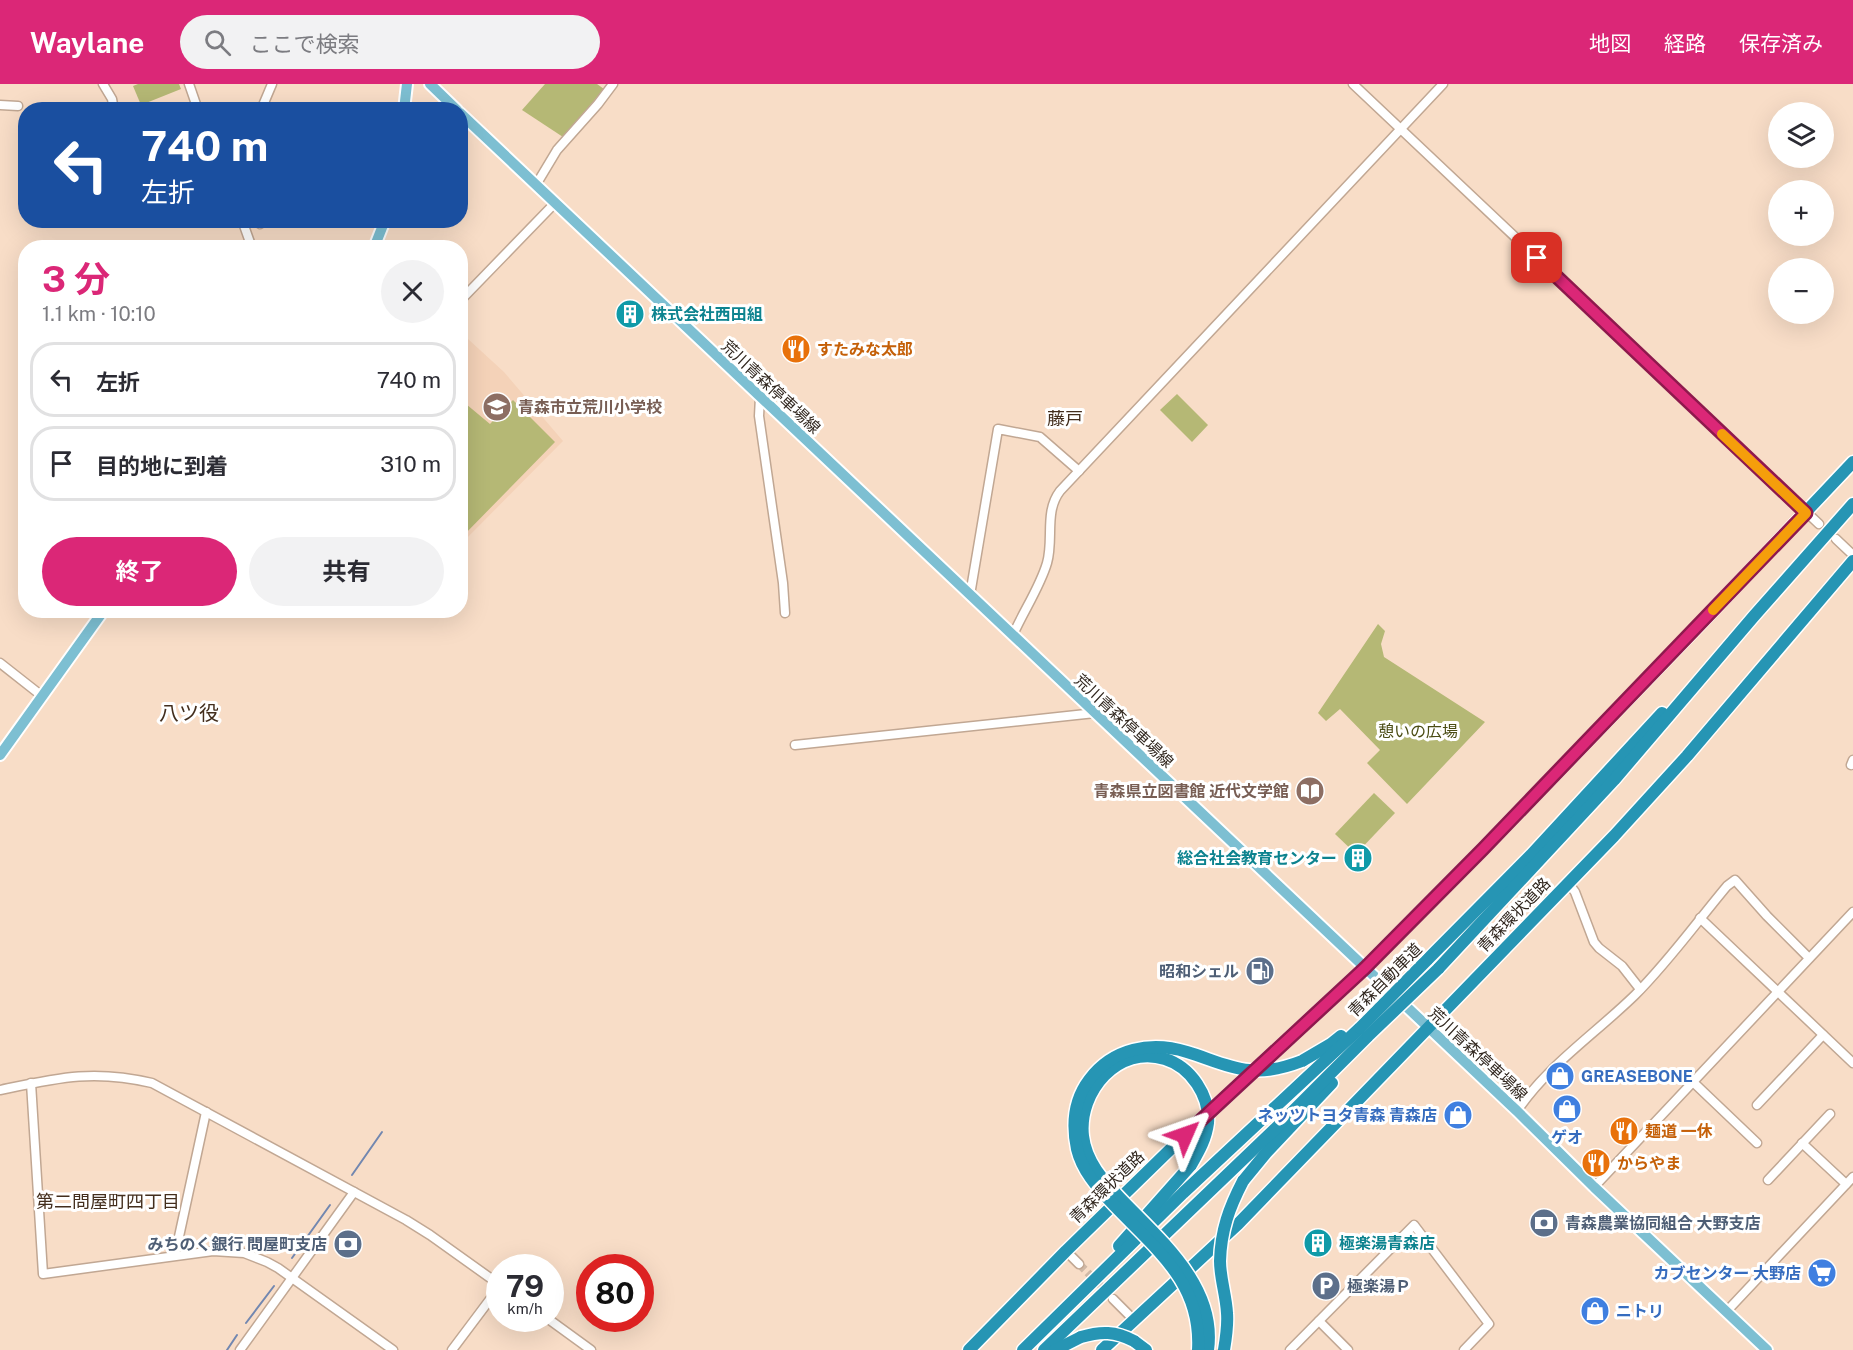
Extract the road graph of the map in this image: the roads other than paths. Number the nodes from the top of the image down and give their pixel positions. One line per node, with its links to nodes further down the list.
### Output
1 (103, 84): 9 (street)
2 (189, 84): 10 (street)
3 (272, 84): 11 (street)
4 (407, 84): 12 (main road)
5 (430, 84): 13 (main road)
6 (613, 84): 18 (street)
7 (1353, 84): 17 (street)
8 (1443, 84): 17 (street)
9 (113, 102)
10 (195, 102)
11 (264, 102)
12 (405, 102)
13 (449, 102)
14 (0, 105): 15 (street)
15 (18, 106)
16 (468, 121): 18 (main road, 荒川青森停車場線)
17 (1401, 129): 23 (street); 25 (street)
18 (536, 185): 19 (main road, 荒川青森停車場線)
19 (555, 203): 20 (street); 21 (main road, 荒川青森停車場線)
20 (468, 293)
21 (760, 397): 30 (main road, 荒川青森停車場線); 31 (street)
22 (1853, 462): 25 (highway, 青森環状道路)
23 (1079, 471): 30 (street); 34 (street)
24 (1853, 504): 32 (highway, 青森自動車道)
25 (1806, 513): 26 (street); 44 (highway, 青森環状道路)
26 (1819, 524)
27 (1836, 539): 28 (street)
28 (1853, 555)
29 (1853, 561): 40 (highway, 青森環状道路)
30 (970, 595): 34 (main road, 荒川青森停車場線)
31 (785, 613)
32 (1754, 616): 48 (highway, 青森自動車道, bridge); 48 (highway, 青森自動車道, bridge)
33 (98, 618): 36 (main road)
34 (1013, 635): 37 (main road, 荒川青森停車場線)
35 (0, 663): 36 (street)
36 (42, 696): 39 (main road)
37 (1095, 713): 38 (street); 44 (main road, 荒川青森停車場線)
38 (795, 745)
39 (0, 755)
40 (1569, 884): 45 (street); 47 (highway, 青森環状道路)
41 (1700, 918): 43 (street); 45 (street); 46 (street)
42 (1851, 918): 43 (street)
43 (1809, 958): 46 (street)
44 (1365, 968): 47 (main road, 荒川青森停車場線); 65 (highway, 青森環状道路)
45 (1640, 989): 55 (street)
46 (1778, 992): 49 (street); 51 (street)
47 (1428, 1028): 55 (main road, 荒川青森停車場線); 73 (highway, 青森環状道路)
48 (1364, 1032): 81 (highway, 青森自動車道); 82 (highway, 青森自動車道); 86 (highway, bridge); 88 (highway, bridge)
49 (1823, 1035): 50 (street); 54 (street)
50 (1853, 1064)
51 (1693, 1082): 58 (street); 63 (street)
52 (32, 1083): 53 (street); 56 (street); 66 (street)
53 (0, 1090)
54 (1756, 1105)
55 (1517, 1111): 63 (main road, 荒川青森停車場線)
56 (206, 1112): 64 (street); 66 (street)
57 (1830, 1114): 59 (street)
58 (1757, 1143)
59 (1802, 1143): 61 (street); 62 (street)
60 (1853, 1177): 62 (street)
61 (1768, 1180)
62 (1846, 1184): 72 (street)
63 (1594, 1187): 72 (main road, 荒川青森停車場線)
64 (354, 1192): 68 (street); 69 (street)
65 (1066, 1251): 67 (street); 80 (highway, 青森環状道路)
66 (175, 1255): 69 (street)
67 (1079, 1264)
68 (486, 1275)
69 (292, 1278): 76 (street); 77 (street)
70 (1113, 1299): 73 (street)
71 (486, 1304): 78 (street)
72 (1726, 1312): 92 (main road, 荒川青森停車場線)
73 (1134, 1320): 84 (highway, 青森環状道路)
74 (1319, 1322): 89 (street); 90 (street); 91 (street)
75 (564, 1330): 79 (street)
76 (240, 1350)
77 (393, 1350)
78 (452, 1350)
79 (591, 1350)
80 (969, 1350)
81 (1023, 1350): 87 (highway, bridge)
82 (1044, 1350)
83 (1055, 1350): 85 (highway, bridge)
84 (1102, 1350)
85 (1146, 1350)
86 (1198, 1350)
87 (1208, 1350)
88 (1224, 1350)
89 (1290, 1350)
90 (1348, 1350)
91 (1464, 1350)
92 (1767, 1350)

